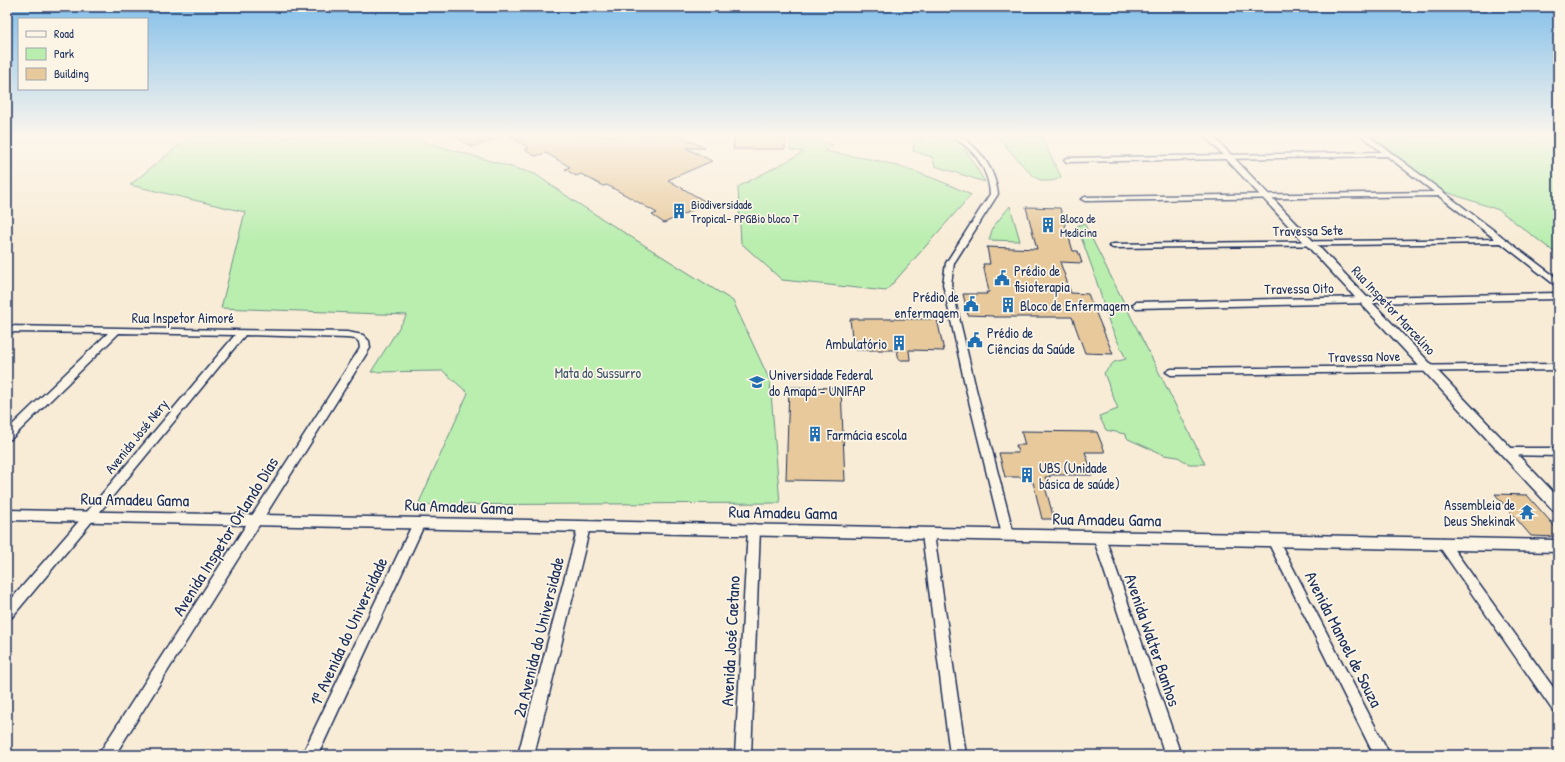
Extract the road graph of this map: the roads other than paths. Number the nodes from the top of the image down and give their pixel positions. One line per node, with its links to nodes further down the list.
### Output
1 (988, 172): 32 (street)
2 (1243, 172): 5 (street, Rua Inspetor Marcelino)
3 (1412, 172): 4 (street)
4 (1442, 194): 5 (street); 7 (street)
5 (1266, 196): 6 (street); 8 (street, Rua Inspetor Marcelino)
6 (1085, 198)
7 (1503, 241): 8 (street, Travessa Sete); 10 (street)
8 (1310, 243): 9 (street, Travessa Sete); 12 (street, Rua Inspetor Marcelino)
9 (1113, 246)
10 (1558, 283)
11 (1558, 296): 12 (street, Travessa Oito)
12 (1364, 300): 13 (street, Travessa Oito); 19 (street, Rua Inspetor Marcelino)
13 (1136, 305)
14 (7, 330): 15 (street, Rua Inspetor Aimoré)
15 (116, 331): 16 (street, Rua Inspetor Aimoré); 21 (street)
16 (242, 332): 17 (street, Rua Inspetor Aimoré); 26 (street, Avenida José Nery)
17 (358, 336): 27 (street, Avenida Inspetor Orlando Dias)
18 (1558, 367): 19 (street, Travessa Nove)
19 (1429, 369): 20 (street, Travessa Nove); 22 (street, Rua Inspetor Marcelino)
20 (1171, 372)
21 (7, 436)
22 (1507, 452): 23 (street); 24 (street, Rua Inspetor Marcelino)
23 (1558, 452)
24 (1558, 506)
25 (7, 515): 26 (street, Rua Amadeu Gama)
26 (90, 516): 27 (street, Rua Amadeu Gama); 37 (street, Avenida José Nery)
27 (257, 519): 28 (street, Rua Amadeu Gama); 39 (street, Avenida Inspetor Orlando Dias)
28 (419, 523): 29 (street, Rua Amadeu Gama); 40 (street, 1ª Avenida do Universidade)
29 (584, 527): 30 (street, Rua Amadeu Gama); 41 (street, 2a Avenida do Universidade)
30 (754, 529): 31 (street, Rua Amadeu Gama); 42 (street, Avenida José Caetano)
31 (928, 534): 32 (street, Rua Amadeu Gama); 43 (street)
32 (1008, 535): 33 (street, Rua Amadeu Gama)
33 (1099, 537): 34 (street, Rua Amadeu Gama); 44 (street, Avenida Walter Banhos)
34 (1273, 540): 35 (street, Rua Amadeu Gama); 45 (street, Avenida Manoel de Souza)
35 (1443, 543): 36 (street, Rua Amadeu Gama); 38 (street)
36 (1558, 546)
37 (7, 613)
38 (1558, 706)
39 (106, 755)
40 (310, 755)
41 (526, 755)
42 (742, 755)
43 (958, 755)
44 (1173, 755)
45 (1382, 755)

